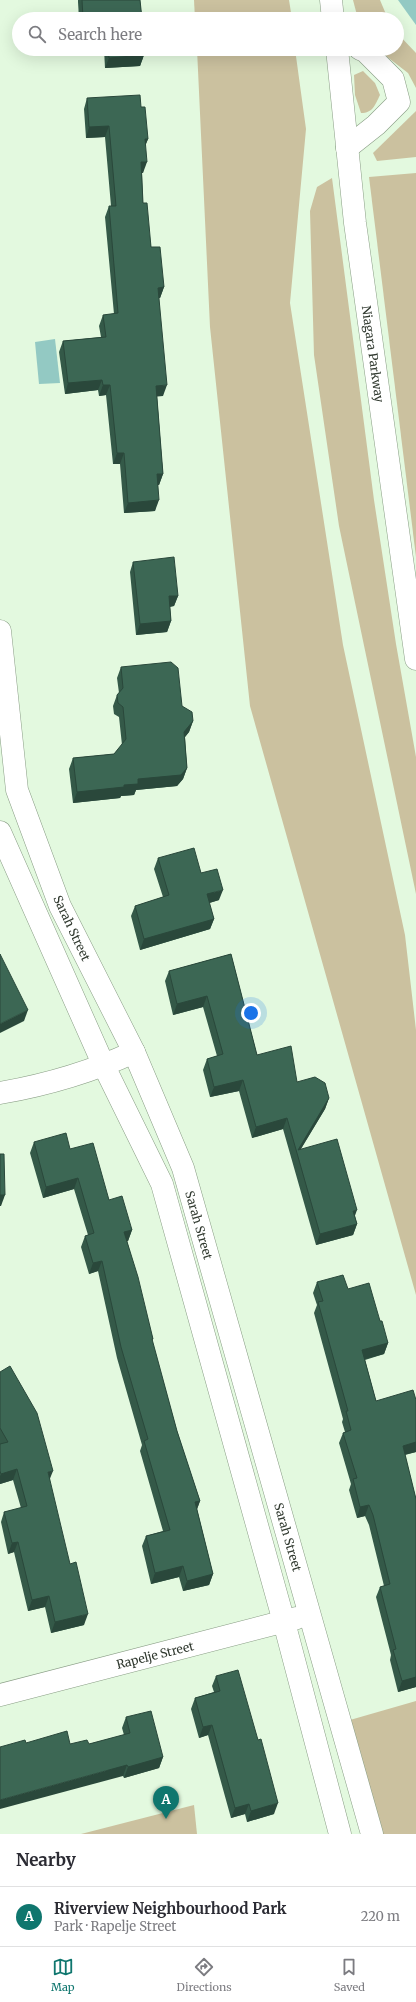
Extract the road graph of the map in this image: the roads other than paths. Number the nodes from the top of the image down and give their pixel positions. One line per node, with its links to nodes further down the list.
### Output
1 (331, 0): 2 (street)
2 (332, 12)
3 (338, 56): 5 (street, Niagara Parkway)
4 (371, 56): 5 (street)
5 (347, 148): 7 (street, Niagara Parkway)
6 (0, 631): 9 (street, Sarah Street)
7 (416, 659)
8 (0, 832): 10 (street, Sarah Street)
9 (134, 1052): 10 (street); 12 (street, Sarah Street)
10 (104, 1066): 11 (street); 13 (street, Sarah Street)
11 (0, 1093)
12 (310, 1615): 13 (street, Rapelje Street); 16 (street, Sarah Street)
13 (284, 1622): 14 (street, Rapelje Street); 15 (street, Sarah Street)
14 (0, 1695)
15 (340, 1834)
16 (372, 1834)

